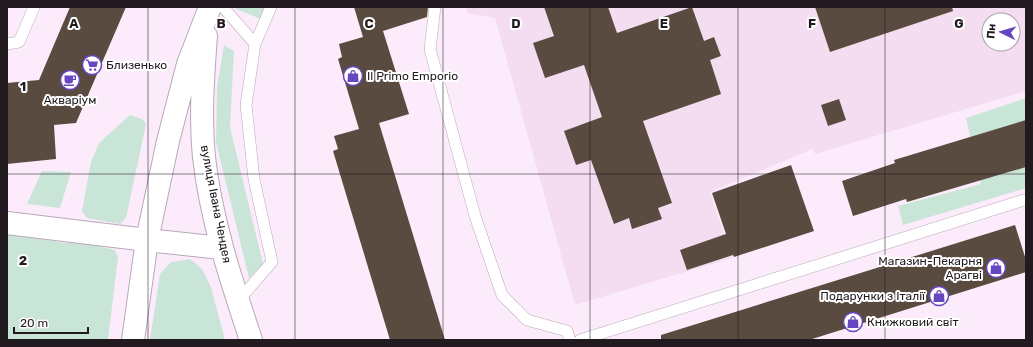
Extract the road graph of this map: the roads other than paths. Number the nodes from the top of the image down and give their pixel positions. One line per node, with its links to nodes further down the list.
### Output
1 (34, 7): 5 (lane)
2 (270, 7): 6 (lane)
3 (435, 7): 14 (lane)
4 (214, 10): 6 (lane); 9 (main road); 10 (main road, вулиця Івана Чендея)
5 (7, 44)
6 (255, 44): 11 (lane)
7 (1025, 203): 15 (lane)
8 (7, 223): 9 (main road)
9 (147, 240): 10 (main road); 12 (main road)
10 (221, 248): 11 (main road, вулиця Івана Чендея)
11 (238, 301): 13 (main road, вулиця Івана Чендея)
12 (133, 340)
13 (250, 340)
14 (570, 340)
15 (580, 340)

